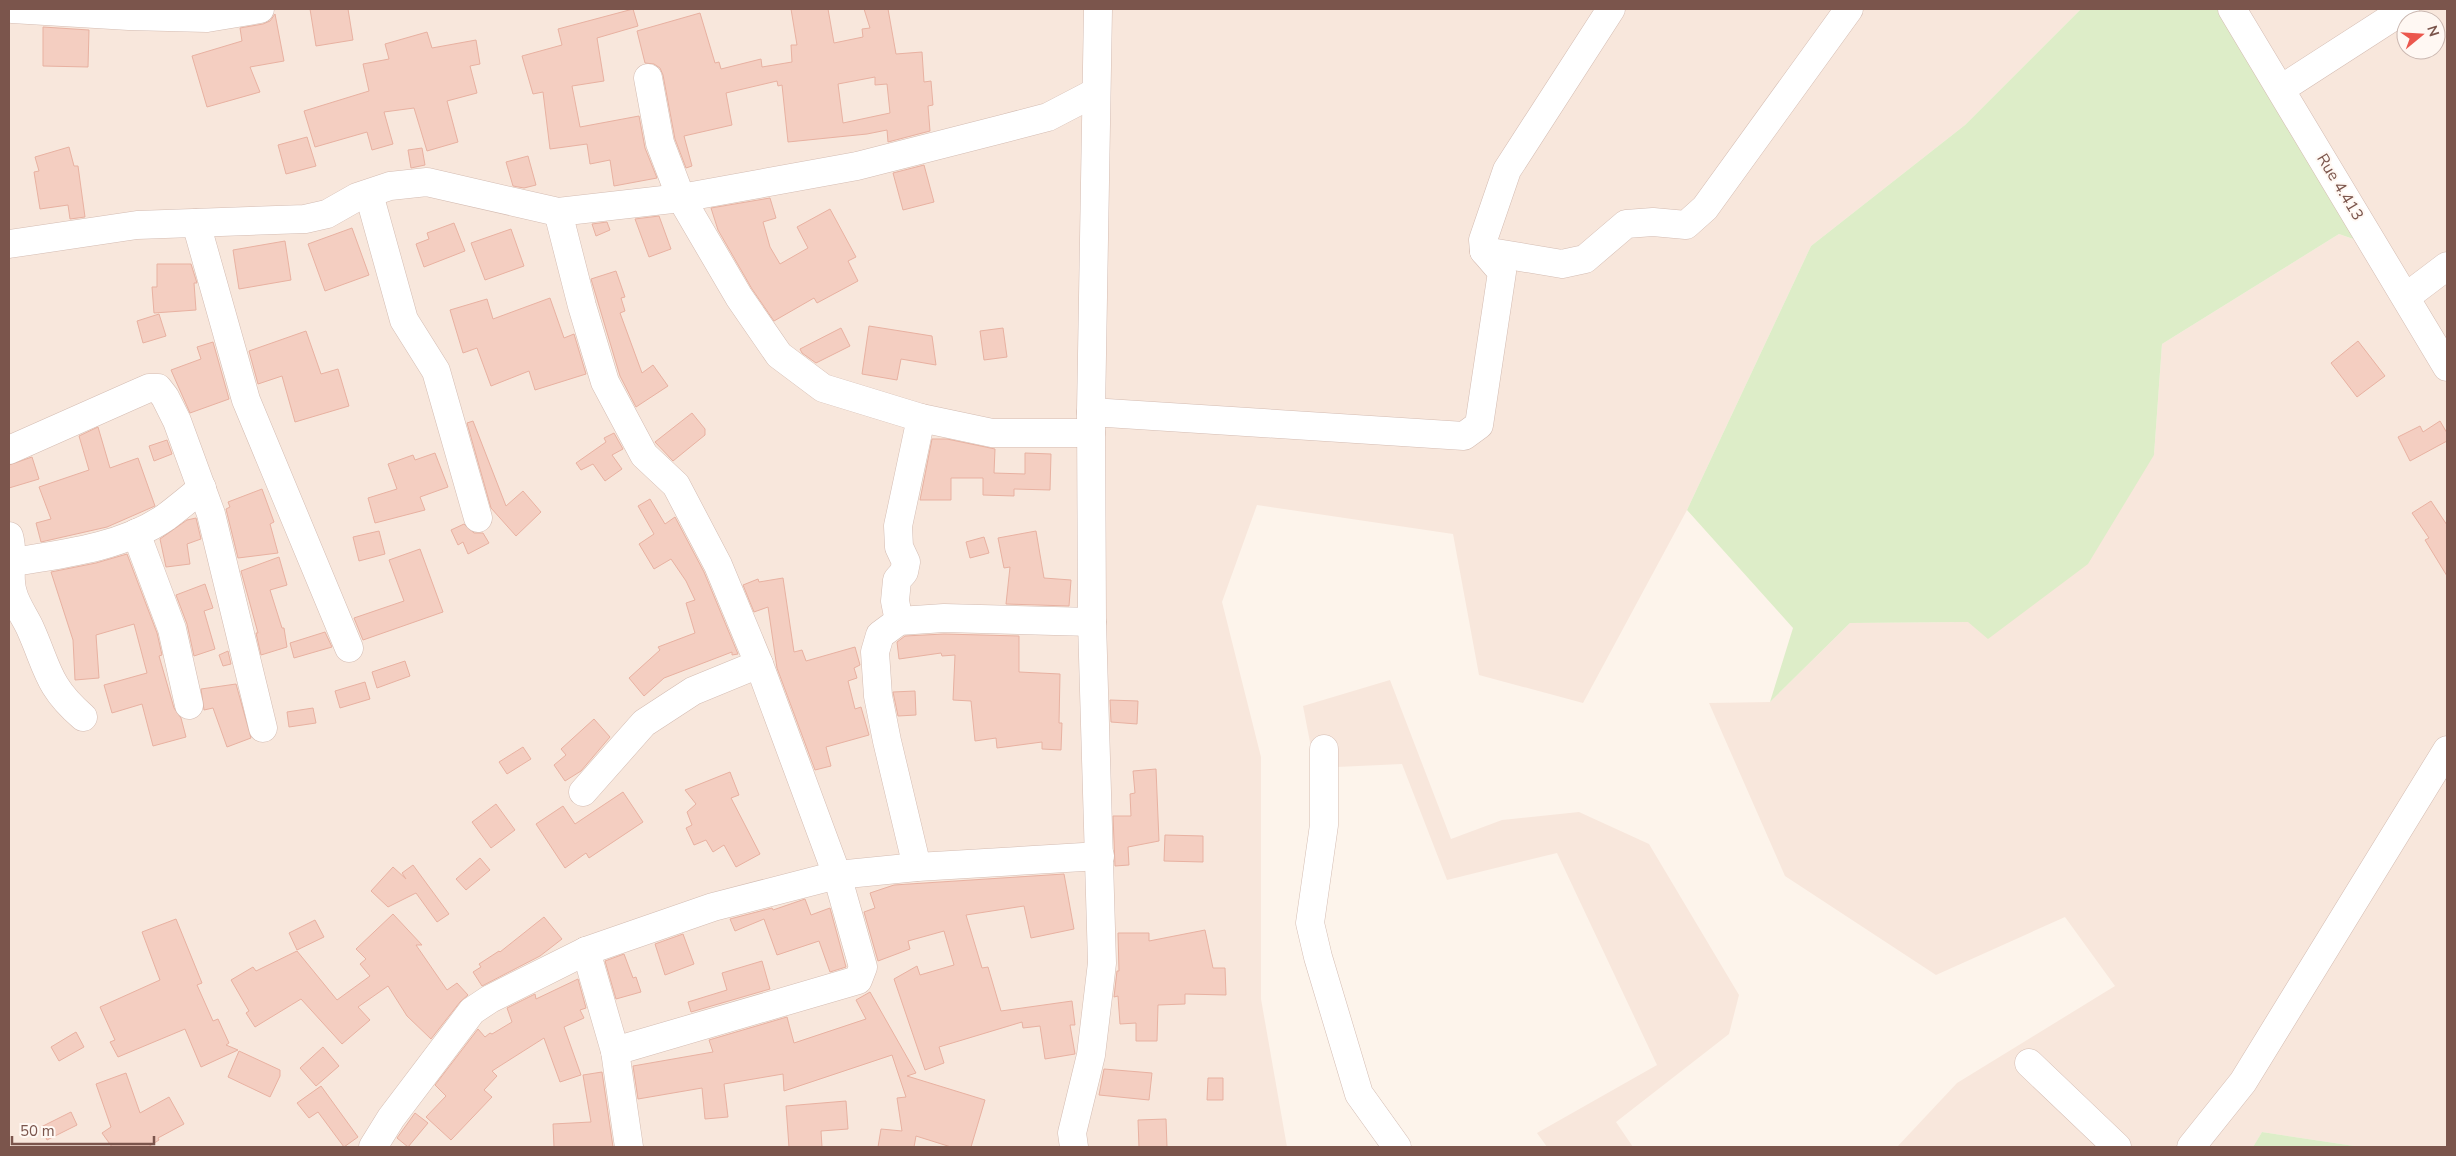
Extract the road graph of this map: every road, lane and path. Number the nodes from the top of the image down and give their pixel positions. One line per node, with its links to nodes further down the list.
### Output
1 (11, 9): 2 (street)
2 (260, 9)
3 (1098, 9): 10 (street)
4 (1610, 9): 16 (street)
5 (1849, 9): 16 (street)
6 (2232, 9): 9 (street, Rue 4.413)
7 (2405, 9): 9 (street)
8 (648, 78): 12 (street)
9 (2281, 89): 18 (street, Rue 4.413)
10 (1096, 92): 12 (street); 21 (street)
11 (368, 194): 13 (street); 14 (street); 24 (street)
12 (682, 198): 13 (street); 20 (street)
13 (558, 212): 30 (street)
14 (196, 224): 15 (street); 29 (street)
15 (9, 244)
16 (1484, 251): 21 (street)
17 (2447, 266): 18 (street)
18 (2406, 297): 19 (street, Rue 4.413)
19 (2447, 367)
20 (921, 418): 21 (street); 27 (street)
21 (1091, 422): 28 (street)
22 (9, 450): 23 (street)
23 (202, 488): 25 (street); 33 (street)
24 (478, 518)
25 (136, 534): 26 (street); 31 (street)
26 (11, 549): 32 (street)
27 (899, 621): 28 (street); 38 (street)
28 (1092, 622): 37 (street)
29 (349, 648)
30 (759, 664): 36 (street); 39 (street)
31 (189, 705)
32 (82, 717)
33 (263, 728)
34 (1324, 750): 46 (street)
35 (2447, 750): 48 (street)
36 (583, 792)
37 (1100, 856): 38 (street); 45 (street)
38 (918, 867): 39 (street)
39 (836, 875): 40 (street); 41 (street)
40 (586, 951): 41 (street); 43 (street)
41 (615, 1050): 44 (street)
42 (2029, 1063): 47 (street)
43 (373, 1147)
44 (629, 1147)
45 (1074, 1147)
46 (1397, 1147)
47 (2117, 1147)
48 (2191, 1147)

